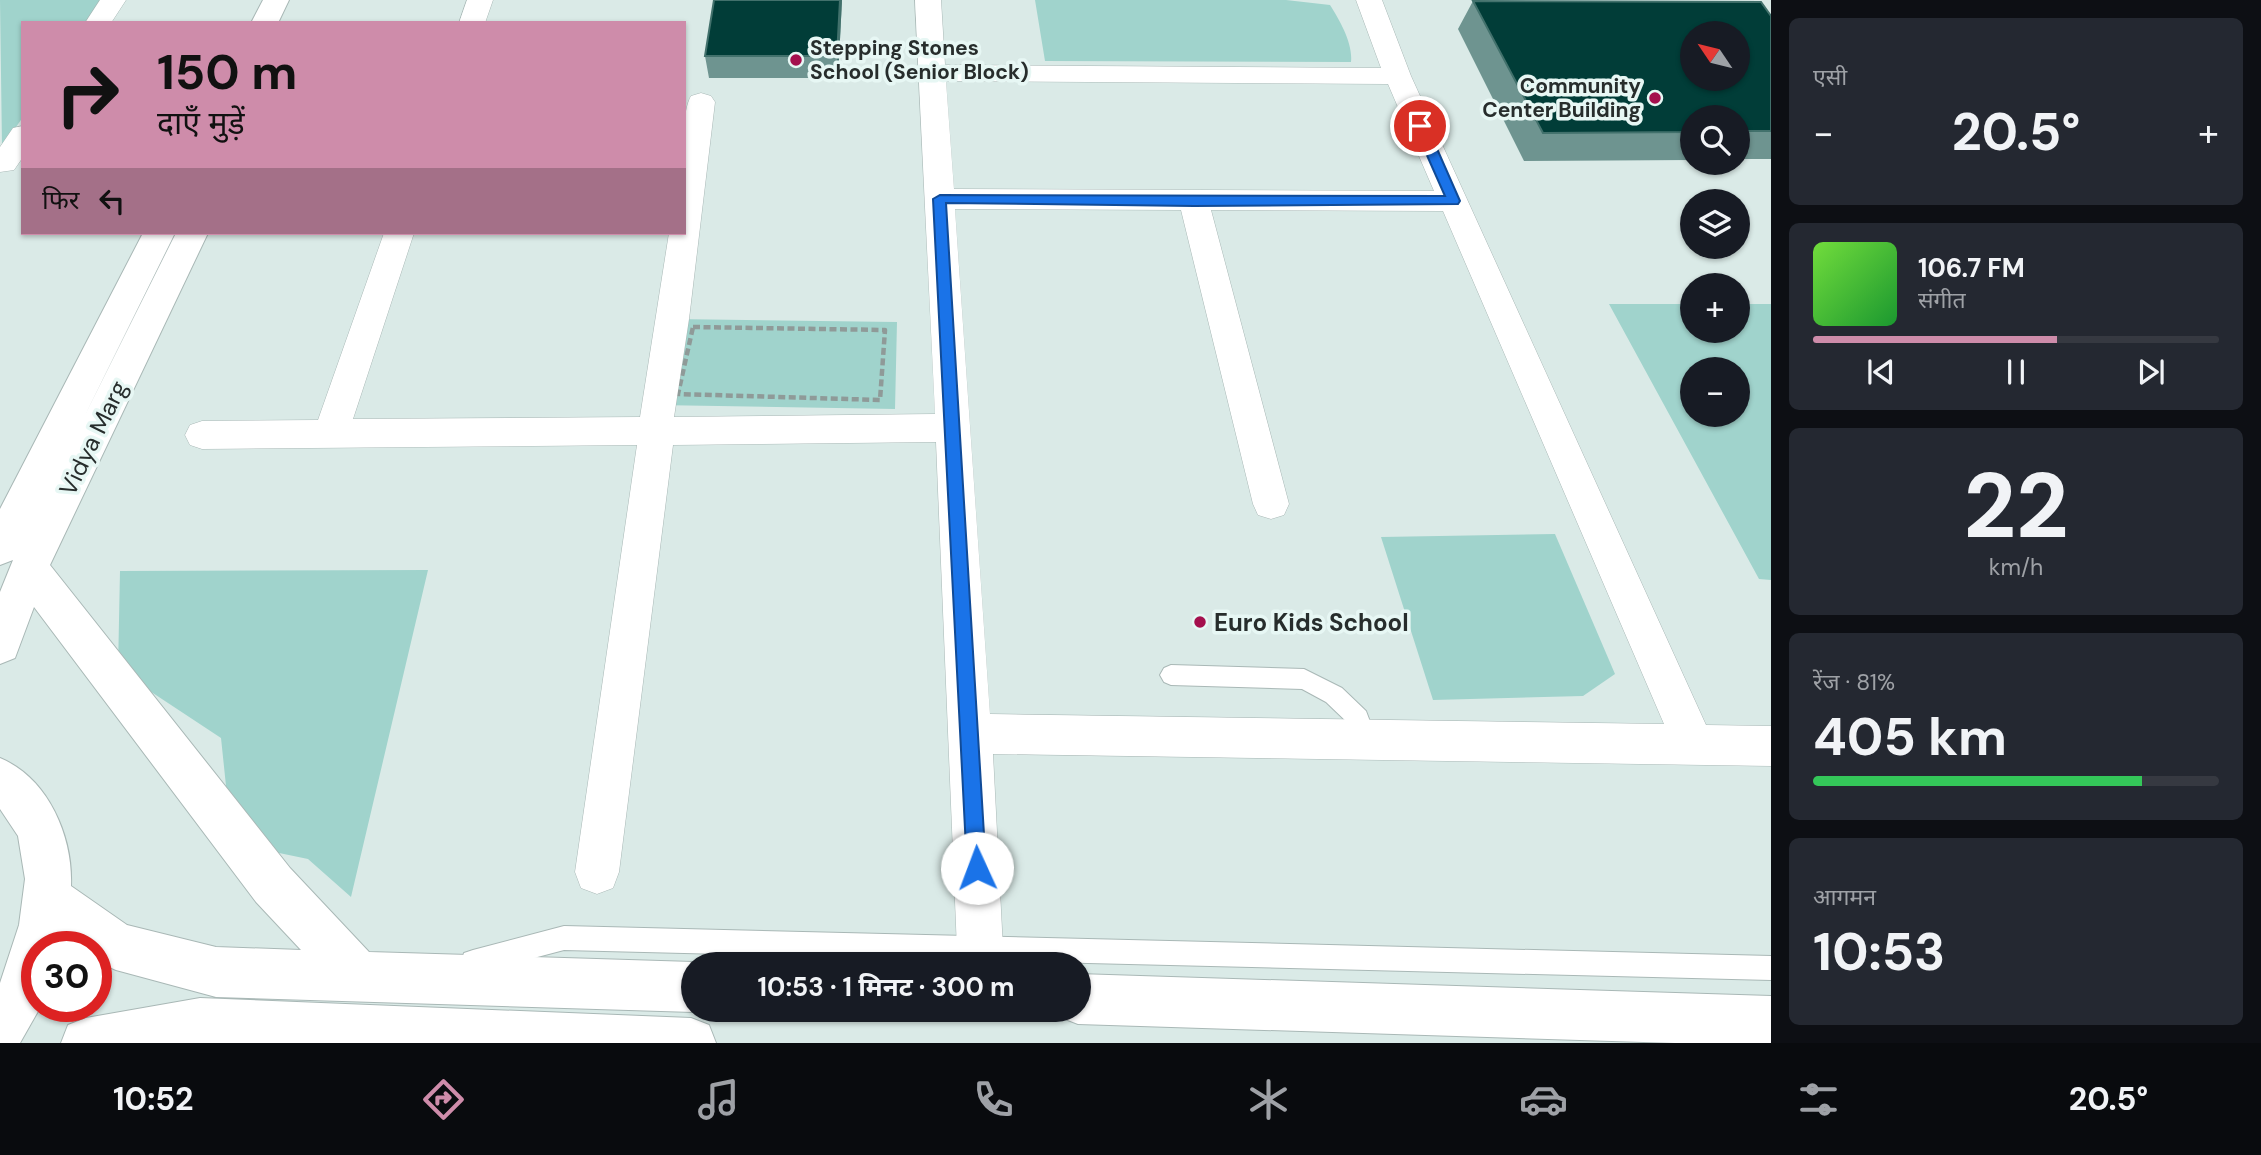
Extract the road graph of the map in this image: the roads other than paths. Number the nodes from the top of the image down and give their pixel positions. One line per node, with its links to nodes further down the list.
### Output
1 (113, 0): 6 (street)
2 (276, 0): 7 (main road)
3 (480, 0): 8 (street)
4 (928, 0): 9 (street)
5 (1369, 0): 10 (street)
6 (99, 21)
7 (265, 21)
8 (473, 21)
9 (932, 73): 10 (street); 14 (street)
10 (1398, 76): 15 (street)
11 (701, 102): 17 (street)
12 (21, 139): 13 (street)
13 (9, 163)
14 (940, 199): 16 (street); 22 (street)
15 (1454, 201): 16 (street); 32 (street)
16 (1194, 202): 26 (street)
17 (686, 217)
18 (158, 235): 27 (main road, Vidya Marg)
19 (191, 235): 27 (main road, Vidya Marg)
20 (398, 235): 25 (street)
21 (684, 235): 23 (street)
22 (953, 428): 23 (street); 30 (street)
23 (657, 430): 25 (street); 35 (street)
24 (202, 435): 25 (street)
25 (330, 435)
26 (1271, 504)
27 (15, 558): 28 (main road, Vidya Marg); 40 (main road)
28 (0, 645)
29 (1171, 675): 31 (lane)
30 (971, 734): 31 (street); 38 (street)
31 (1366, 740): 32 (street)
32 (1693, 743): 33 (street)
33 (1771, 746)
34 (0, 780): 36 (main road)
35 (597, 872)
36 (48, 898): 37 (main road); 40 (main road)
37 (43, 931)
38 (980, 949): 39 (lane); 40 (lane)
39 (1771, 968)
40 (373, 977): 41 (main road)
41 (681, 987)
42 (21, 992): 45 (main road)
43 (1091, 999): 44 (main road)
44 (1771, 1021)
45 (0, 1027)
46 (349, 1036): 47 (main road); 48 (main road)
47 (86, 1043)
48 (691, 1043)

